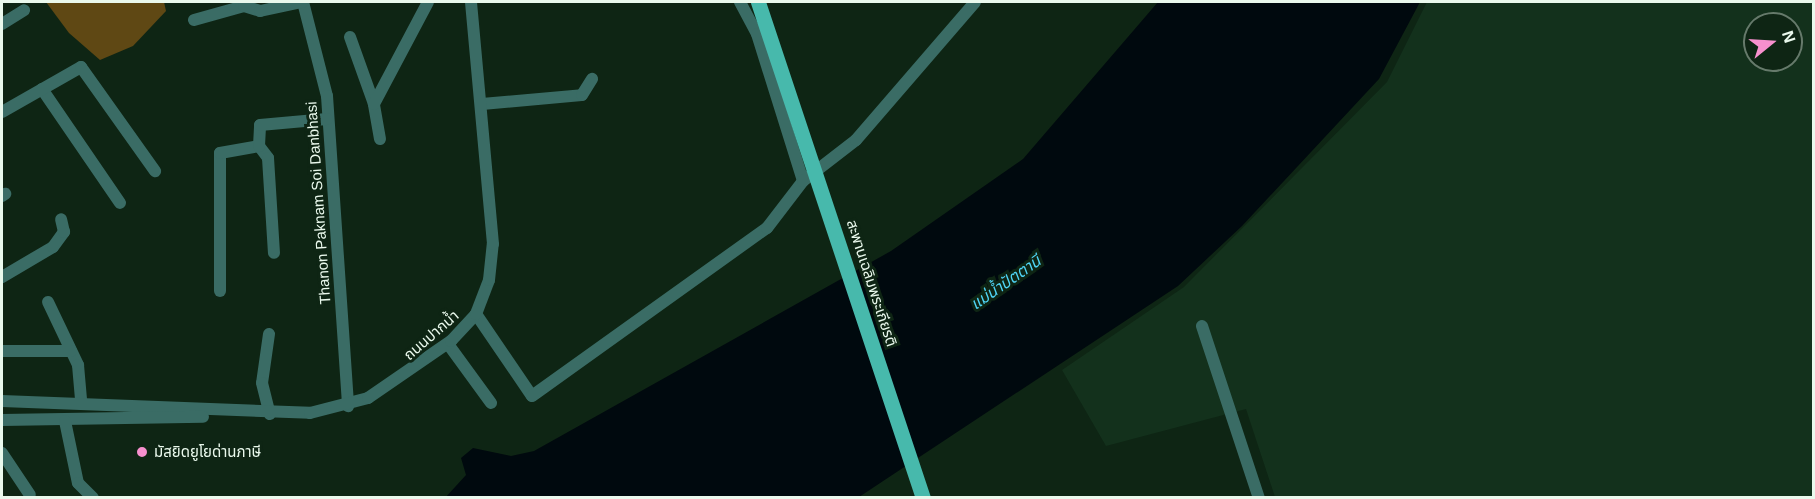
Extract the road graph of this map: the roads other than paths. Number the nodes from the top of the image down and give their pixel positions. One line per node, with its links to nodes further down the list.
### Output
1 (302, 2): 8 (street, Thanon Paknam Soi Danbhasi); 16 (street, Thanon Paknam Soi Danbhasi)
2 (428, 2): 13 (street)
3 (471, 2): 14 (street, ถนนปากน้ำ)
4 (740, 2): 20 (street)
5 (758, 2): 44 (main road, สะพานเฉลิมพระเกียรติ)
6 (975, 2): 20 (street)
7 (24, 10): 9 (street)
8 (194, 20)
9 (2, 24)
10 (350, 37): 13 (street)
11 (592, 79): 14 (street)
12 (42, 89): 15 (street); 19 (street); 21 (street)
13 (374, 104): 17 (street)
14 (482, 105): 27 (street, ถนนปากน้ำ)
15 (2, 112)
16 (327, 119): 18 (street); 36 (street, Thanon Paknam Soi Danbhasi)
17 (380, 139)
18 (259, 146): 23 (street); 25 (street)
19 (155, 171)
20 (803, 181): 27 (street)
21 (120, 203)
22 (61, 219): 24 (street)
23 (274, 253)
24 (2, 277)
25 (220, 291)
26 (48, 302): 32 (street)
27 (476, 314): 30 (street, ถนนปากน้ำ)
28 (1202, 326): 45 (street)
29 (269, 334): 38 (street)
30 (448, 344): 35 (street); 36 (street, ถนนปากน้ำ)
31 (2, 351): 32 (street)
32 (71, 351): 34 (street)
33 (2, 401): 34 (street, ถนนปากน้ำ)
34 (81, 401): 37 (street, ถนนปากน้ำ)
35 (491, 403)
36 (348, 406): 38 (street, ถนนปากน้ำ)
37 (240, 414): 38 (street, ถนนปากน้ำ); 40 (street, ถนนปากน้ำ)
38 (270, 414)
39 (2, 420): 40 (street, ถนนปากน้ำ)
40 (65, 421): 43 (street)
41 (2, 453): 42 (street)
42 (30, 495)
43 (93, 498)
44 (923, 498)
45 (1259, 498)

